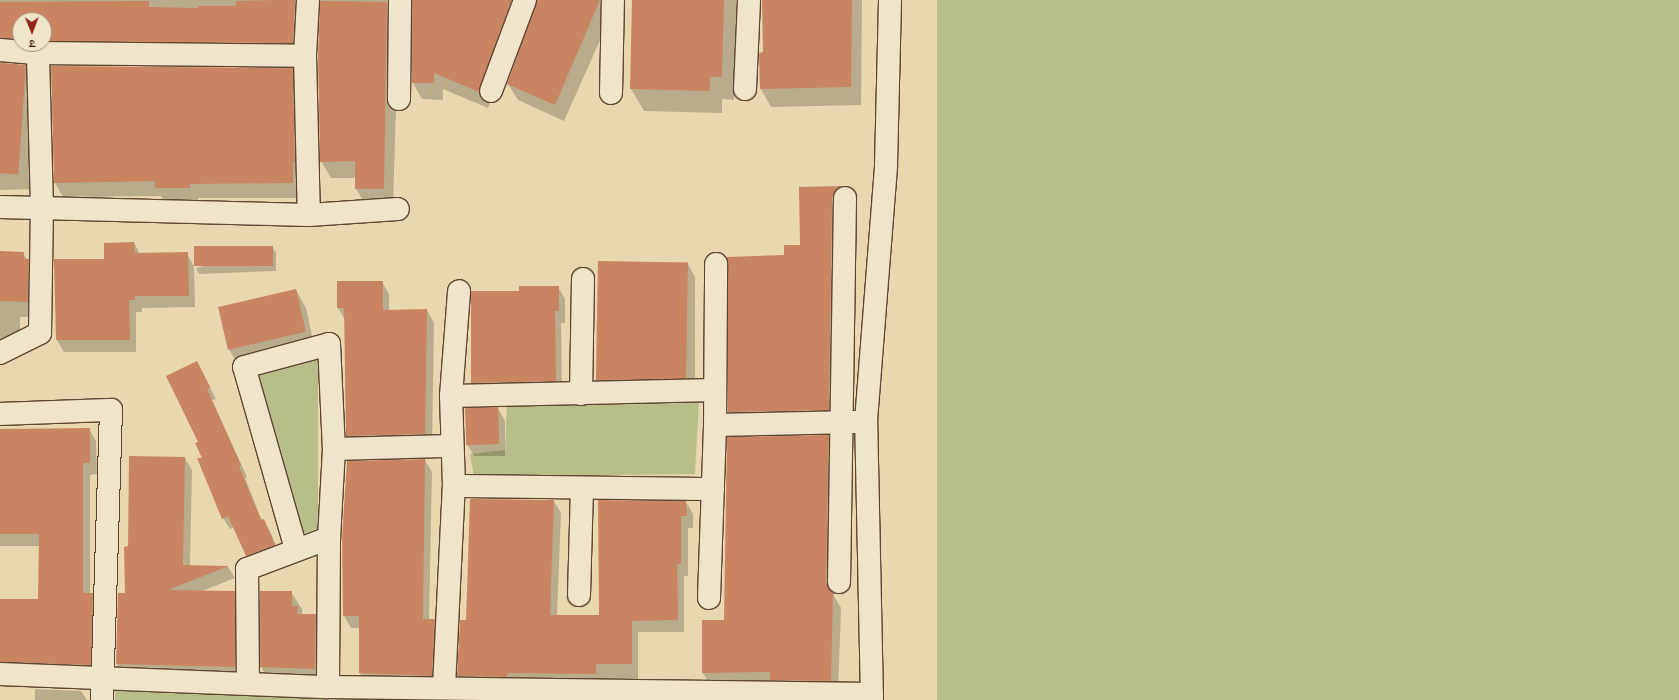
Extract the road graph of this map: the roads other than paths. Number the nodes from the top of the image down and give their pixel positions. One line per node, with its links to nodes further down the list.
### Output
1 (308, 0): 9 (street)
2 (400, 0): 13 (street)
3 (525, 0): 11 (street)
4 (613, 0): 12 (street)
5 (749, 0): 10 (street)
6 (890, 0): 27 (street)
7 (0, 50): 8 (street)
8 (38, 53): 9 (street); 16 (street)
9 (305, 56): 18 (street)
10 (745, 88)
11 (491, 91)
12 (611, 92)
13 (400, 99)
14 (845, 198): 28 (street)
15 (0, 207): 16 (street)
16 (42, 208): 18 (street); 22 (street)
17 (398, 210): 18 (street)
18 (309, 215)
19 (716, 264): 23 (street)
20 (583, 279): 24 (street)
21 (459, 291): 25 (street)
22 (0, 353)
23 (715, 390): 24 (street); 29 (street)
24 (580, 394): 25 (street)
25 (451, 396): 30 (street)
26 (0, 414): 41 (street)
27 (866, 421): 28 (street); 49 (street)
28 (841, 423): 29 (street); 37 (street)
29 (715, 425): 34 (street)
30 (452, 446): 31 (street); 32 (street)
31 (334, 449): 35 (street); 36 (street)
32 (454, 486): 33 (street); 44 (street)
33 (582, 488): 34 (street); 38 (street)
34 (713, 489): 39 (street)
35 (329, 538): 36 (street); 43 (street)
36 (296, 549): 42 (street)
37 (839, 582)
38 (579, 595)
39 (709, 598)
40 (0, 674): 41 (street)
41 (102, 676): 42 (street); 50 (street)
42 (248, 683): 43 (street)
43 (328, 686): 45 (street)
44 (444, 687): 45 (street); 46 (street)
45 (390, 694)
46 (529, 694): 47 (street)
47 (577, 695): 48 (street)
48 (716, 695): 49 (street)
49 (872, 697)
50 (102, 700)

